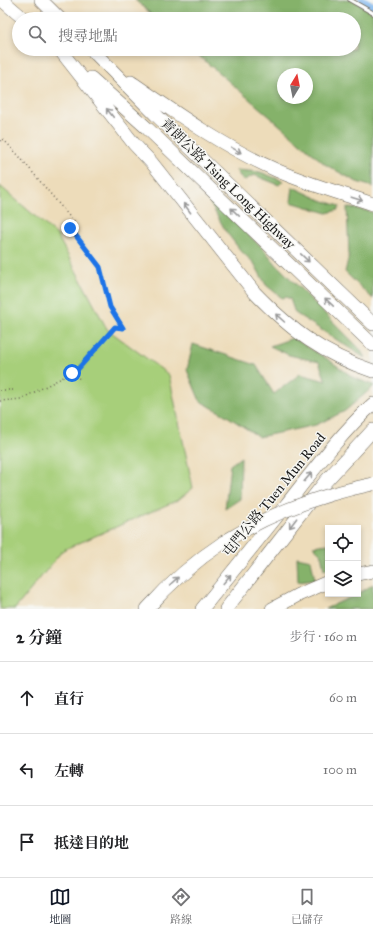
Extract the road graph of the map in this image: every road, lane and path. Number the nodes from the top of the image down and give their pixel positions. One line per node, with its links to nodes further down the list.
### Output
1 (2, 0): 4 (highway)
2 (41, 0): 5 (highway)
3 (350, 0): 6 (lane)
4 (16, 12)
5 (53, 12)
6 (373, 13)
7 (64, 56): 15 (highway, one-way to 7)
8 (66, 56): 14 (highway, 青朗公路 Tsing Long Highway, one-way to 8)
9 (98, 56): 10 (highway, 青朗公路 Tsing Long Highway)
10 (107, 64): 12 (highway, one-way to 12); 13 (highway, 青朗公路 Tsing Long Highway, one-way to 13)
11 (0, 140): 16 (path)
12 (373, 204)
13 (370, 321)
14 (373, 345)
15 (373, 371)
16 (72, 373): 17 (path); 20 (path)
17 (80, 380)
18 (0, 390): 19 (path)
19 (13, 390)
20 (0, 402)
21 (373, 404): 28 (highway, 屯門公路 Tuen Mun Road, one-way to 21)
22 (373, 430): 29 (highway, one-way to 29)
23 (373, 484): 27 (highway, one-way to 23, bridge)
24 (373, 571): 25 (highway)
25 (361, 573)
26 (325, 583): 30 (highway)
27 (146, 609)
28 (202, 609)
29 (226, 609)
30 (272, 609)

